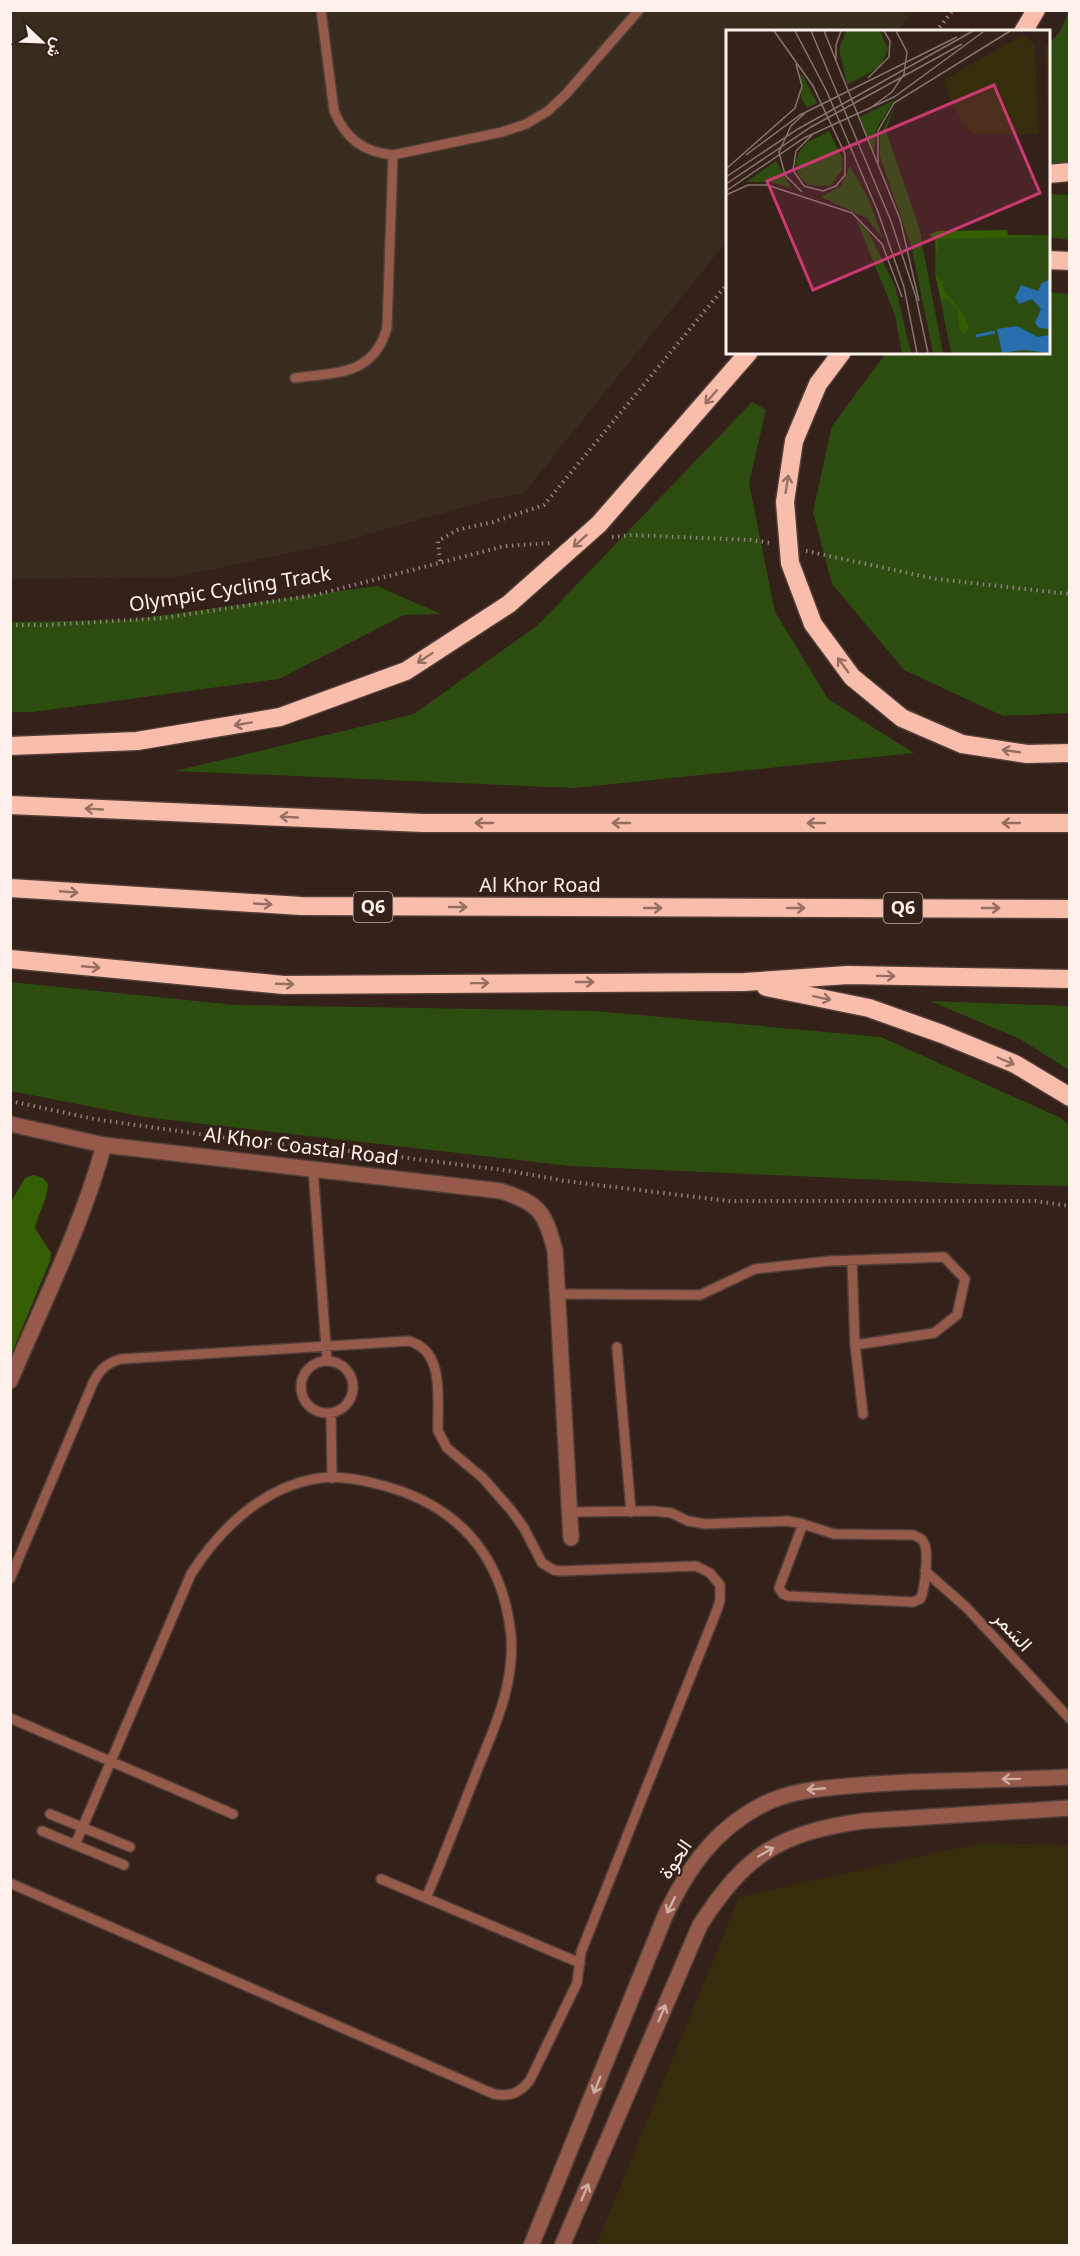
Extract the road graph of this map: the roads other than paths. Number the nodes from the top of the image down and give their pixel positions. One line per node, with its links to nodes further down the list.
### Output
1 (321, 10): 5 (lane)
2 (639, 10): 5 (lane)
3 (1036, 10): 4 (highway)
4 (1024, 30)
5 (393, 155): 12 (lane)
6 (1070, 172): 7 (highway)
7 (1050, 174)
8 (1050, 260): 9 (highway)
9 (1070, 261)
10 (747, 354): 13 (highway, one-way to 13)
11 (840, 354): 14 (highway, one-way to 11)
12 (296, 378)
13 (10, 746)
14 (1070, 753)
15 (10, 805): 16 (highway, one-way to 15)
16 (1070, 823)
17 (10, 888): 18 (highway, Al Khor Road / Q6, one-way to 18)
18 (1070, 909)
19 (10, 959): 21 (highway, one-way to 21)
20 (1070, 979): 21 (highway, one-way to 20)
21 (744, 982): 22 (highway, one-way to 22)
22 (1070, 1097)
23 (10, 1124): 24 (street, Al Khor Coastal Road)
24 (104, 1145): 25 (street, Al Khor Coastal Road); 32 (street)
25 (314, 1168): 27 (street, Al Khor Coastal Road); 29 (lane)
26 (852, 1260): 27 (lane); 28 (lane); 28 (lane)
27 (557, 1294): 36 (street, Al Khor Coastal Road)
28 (855, 1345): 34 (lane)
29 (325, 1347): 31 (lane); 41 (lane); 57 (lane)
30 (616, 1347): 37 (lane)
31 (327, 1361): 33 (lane); 33 (lane)
32 (10, 1381)
33 (331, 1413): 35 (lane)
34 (863, 1414)
35 (332, 1478): 44 (lane); 56 (lane)
36 (570, 1512): 37 (lane); 39 (street, Al Khor Coastal Road)
37 (631, 1512): 38 (lane)
38 (803, 1524): 40 (lane); 40 (lane)
39 (571, 1538)
40 (925, 1570): 43 (lane, السَمر)
41 (10, 1579)
42 (10, 1718): 44 (lane)
43 (1070, 1719)
44 (111, 1761): 48 (lane); 49 (lane)
45 (1070, 1777): 58 (street, الحوة, one-way to 58)
46 (1070, 1808): 59 (street, one-way to 46)
47 (50, 1814): 49 (lane)
48 (233, 1814)
49 (82, 1828): 51 (lane); 52 (lane)
50 (42, 1831): 51 (lane)
51 (75, 1845): 53 (lane)
52 (130, 1847)
53 (124, 1865)
54 (381, 1879): 56 (lane)
55 (10, 1883): 57 (lane)
56 (426, 1899): 57 (lane)
57 (580, 1963)
58 (531, 2246)
59 (562, 2246)

